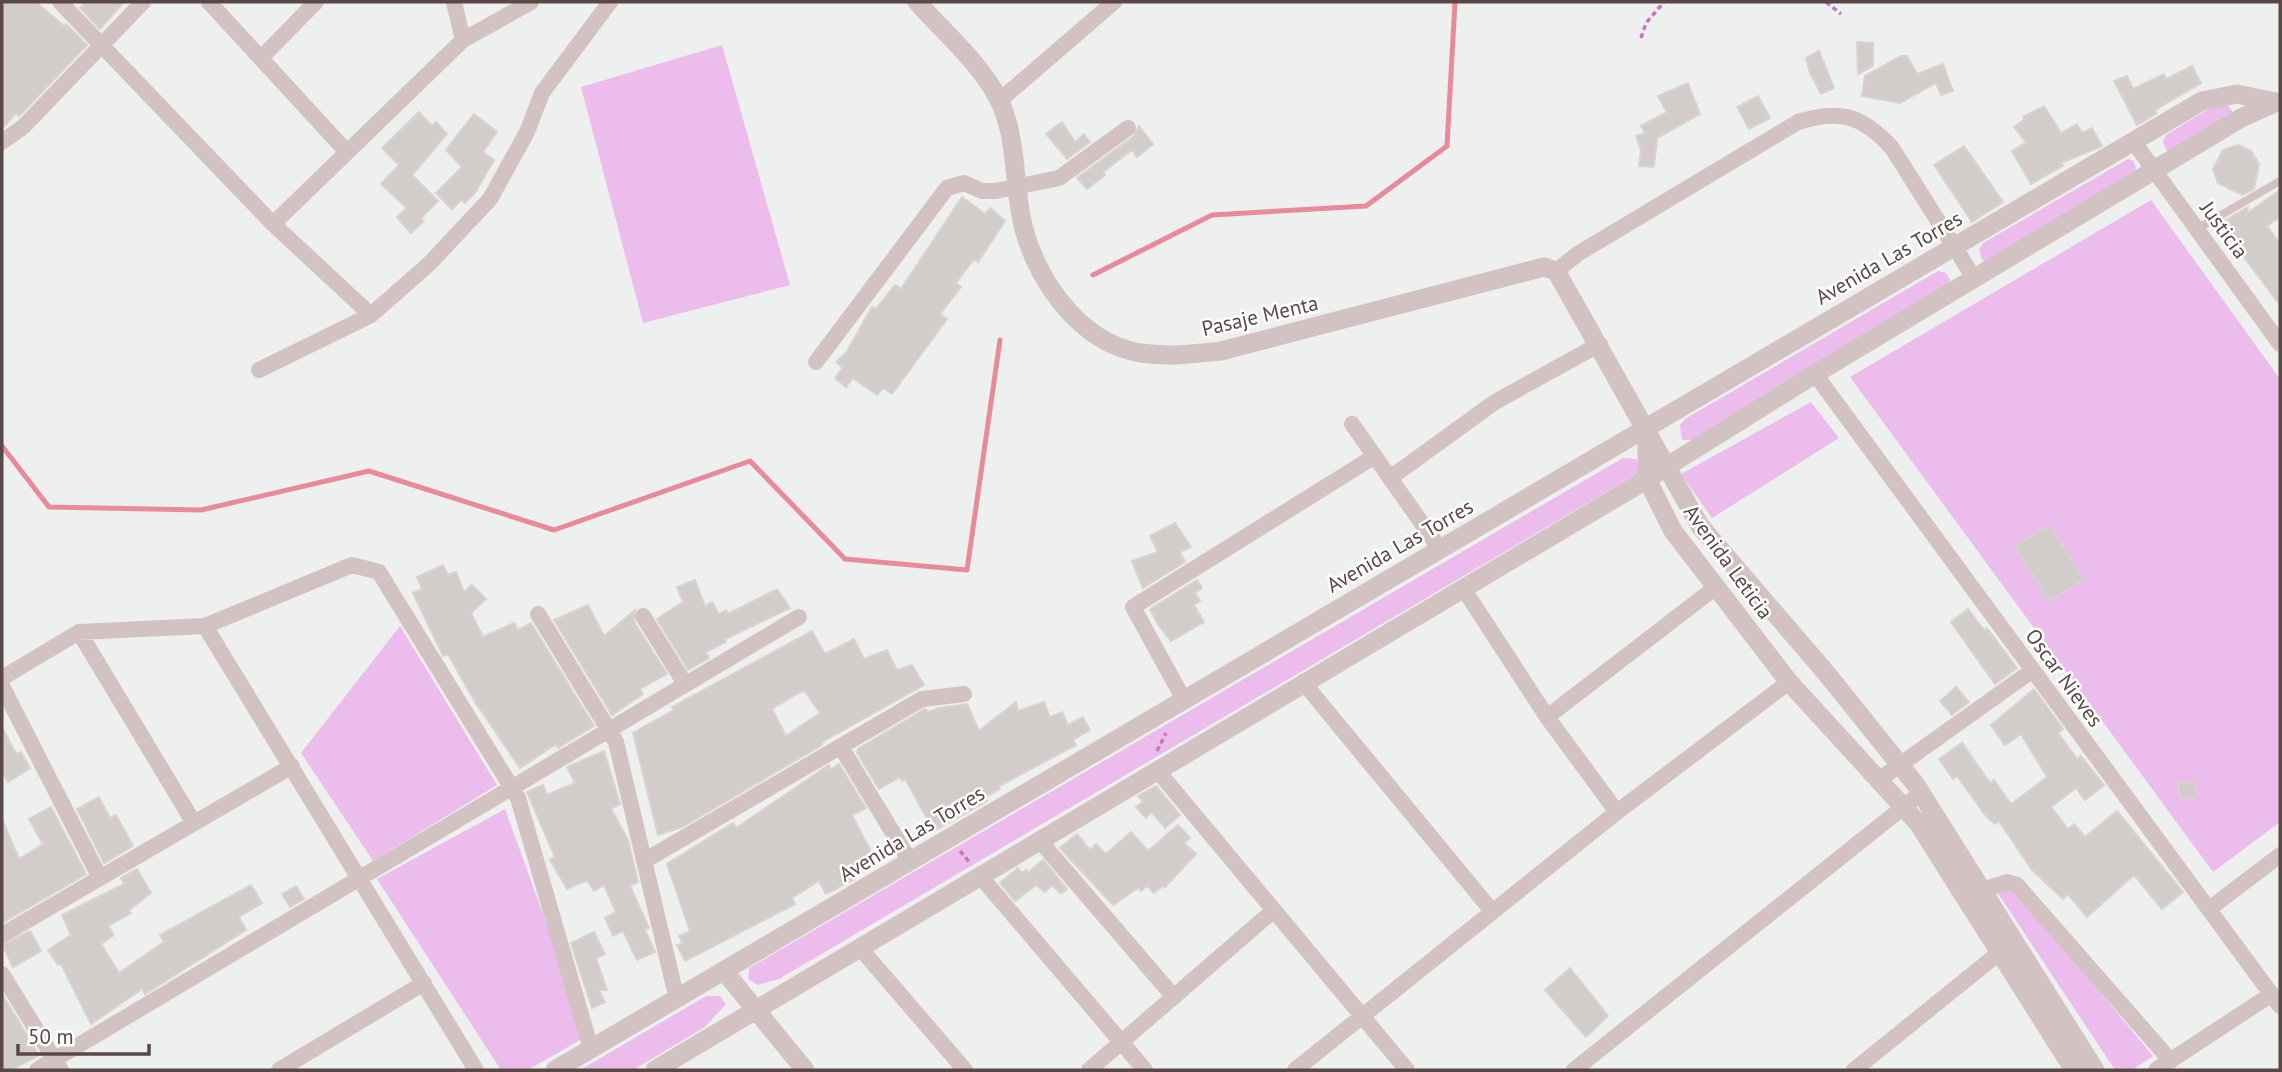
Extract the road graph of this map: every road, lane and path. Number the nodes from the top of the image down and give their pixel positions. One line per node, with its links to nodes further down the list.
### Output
1 (60, 2): 17 (street)
2 (143, 2): 17 (street)
3 (209, 2): 18 (street)
4 (316, 2): 18 (street)
5 (454, 2): 16 (street)
6 (531, 2): 16 (street)
7 (610, 2): 33 (street)
8 (917, 2): 19 (street, Pasaje Menta)
9 (1090, 2): 14 (street)
10 (1114, 2): 14 (street)
11 (1664, 2): 15 (path)
12 (1826, 2): 13 (path)
13 (1842, 14)
14 (1101, 15): 19 (street)
15 (1641, 37)
16 (463, 40): 24 (street)
17 (101, 45): 23 (street); 28 (street)
18 (261, 58): 24 (street)
19 (999, 101): 27 (street, Pasaje Menta)
20 (2279, 102): 22 (street, Avenida Las Torres); 25 (street, Avenida Las Torres)
21 (1128, 128): 27 (street)
22 (2133, 141): 25 (street, Justicia); 30 (street, Avenida Las Torres)
23 (2, 142)
24 (346, 151): 28 (street)
25 (2155, 170): 29 (street, Justicia); 32 (street, Avenida Las Torres)
26 (2280, 181): 29 (lane)
27 (1017, 185): 31 (street, Pasaje Menta); 36 (street)
28 (273, 224): 33 (street)
29 (2197, 229): 35 (street, Justicia)
30 (1953, 247): 31 (street); 32 (street); 40 (street, Avenida Las Torres)
31 (1556, 271): 34 (street)
32 (1974, 278): 38 (street, Avenida Las Torres)
33 (371, 315): 37 (street)
34 (1600, 344): 40 (street); 43 (street)
35 (2280, 344)
36 (816, 362)
37 (259, 370)
38 (1815, 374): 42 (street, Avenida Las Torres); 53 (street, Oscar Nieves)
39 (1352, 424): 41 (street)
40 (1647, 427): 42 (street, Avenida Leticia); 44 (street, Avenida Leticia); 45 (street, Avenida Las Torres)
41 (1375, 457): 43 (street); 60 (street)
42 (1666, 467): 44 (street, Avenida Las Torres); 64 (street, Avenida Leticia)
43 (1390, 478): 45 (street)
44 (1647, 479): 46 (street, Avenida Leticia); 47 (street, Avenida Las Torres)
45 (1440, 549): 60 (street, Avenida Las Torres)
46 (1716, 587): 56 (street, Avenida Leticia); 61 (street)
47 (1463, 588): 55 (street, Avenida Las Torres); 61 (street)
48 (538, 614): 62 (street)
49 (643, 616): 57 (street)
50 (799, 617): 57 (street)
51 (205, 626): 52 (street); 65 (street); 68 (street)
52 (79, 632): 54 (street); 72 (street)
53 (2033, 670): 64 (street); 82 (street, Oscar Nieves)
54 (2, 677)
55 (1303, 682): 66 (street, Avenida Las Torres); 84 (street)
56 (1789, 682): 67 (street, Avenida Leticia); 71 (street)
57 (685, 684): 62 (street)
58 (2, 685): 79 (street)
59 (964, 694): 63 (street)
60 (1178, 703): 66 (path); 73 (street, Avenida Las Torres)
61 (1546, 717): 71 (street)
62 (608, 730): 68 (street); 76 (street)
63 (841, 747): 76 (street); 77 (street)
64 (1900, 765): 67 (street); 69 (street, Avenida Leticia)
65 (292, 766): 72 (street); 80 (street)
66 (1157, 770): 74 (street, Avenida Las Torres); 83 (street)
67 (1880, 779): 70 (street, Avenida Leticia)
68 (512, 787): 80 (street); 97 (street)
69 (1921, 793): 70 (street); 81 (street, Avenida Leticia)
70 (1904, 806): 87 (street, Avenida Leticia); 111 (street)
71 (1617, 812): 84 (street)
72 (194, 823): 79 (street)
73 (950, 838): 77 (street, Avenida Las Torres); 78 (path)
74 (1040, 841): 78 (street, Avenida Las Torres); 92 (street)
75 (2280, 855): 82 (street)
76 (644, 861): 91 (street)
77 (910, 861): 88 (street, Avenida Las Torres)
78 (981, 877): 86 (street, Avenida Las Torres); 96 (street)
79 (100, 878): 85 (street)
80 (360, 878): 90 (street); 99 (street)
81 (1982, 890): 98 (street); 114 (street, Avenida Leticia)
82 (2209, 909): 93 (street, Oscar Nieves)
83 (1274, 910): 92 (street); 95 (street)
84 (1492, 911): 95 (street)
85 (2, 935)
86 (860, 948): 94 (street, Avenida Las Torres); 106 (street)
87 (1999, 953): 112 (street); 113 (street, Avenida Leticia)
88 (724, 971): 91 (street, Avenida Las Torres); 94 (street)
89 (2, 974): 99 (street)
90 (424, 983): 101 (street); 102 (street)
91 (680, 996): 97 (street, Avenida Las Torres)
92 (1174, 997): 96 (street)
93 (2276, 1000): 98 (street)
94 (756, 1009): 104 (street, Avenida Las Torres); 105 (street)
95 (1361, 1015): 109 (street); 110 (street)
96 (1122, 1042): 107 (street); 108 (street)
97 (591, 1049): 103 (street, Avenida Las Torres)
98 (2171, 1060): 115 (street)
99 (58, 1065): 100 (street)
100 (37, 1070)
101 (279, 1070)
102 (475, 1070)
103 (555, 1070)
104 (657, 1070)
105 (805, 1070)
106 (965, 1070)
107 (1089, 1070)
108 (1145, 1070)
109 (1294, 1070)
110 (1406, 1070)
111 (1574, 1070)
112 (1854, 1070)
113 (2074, 1070)
114 (2095, 1070)
115 (2156, 1070)

